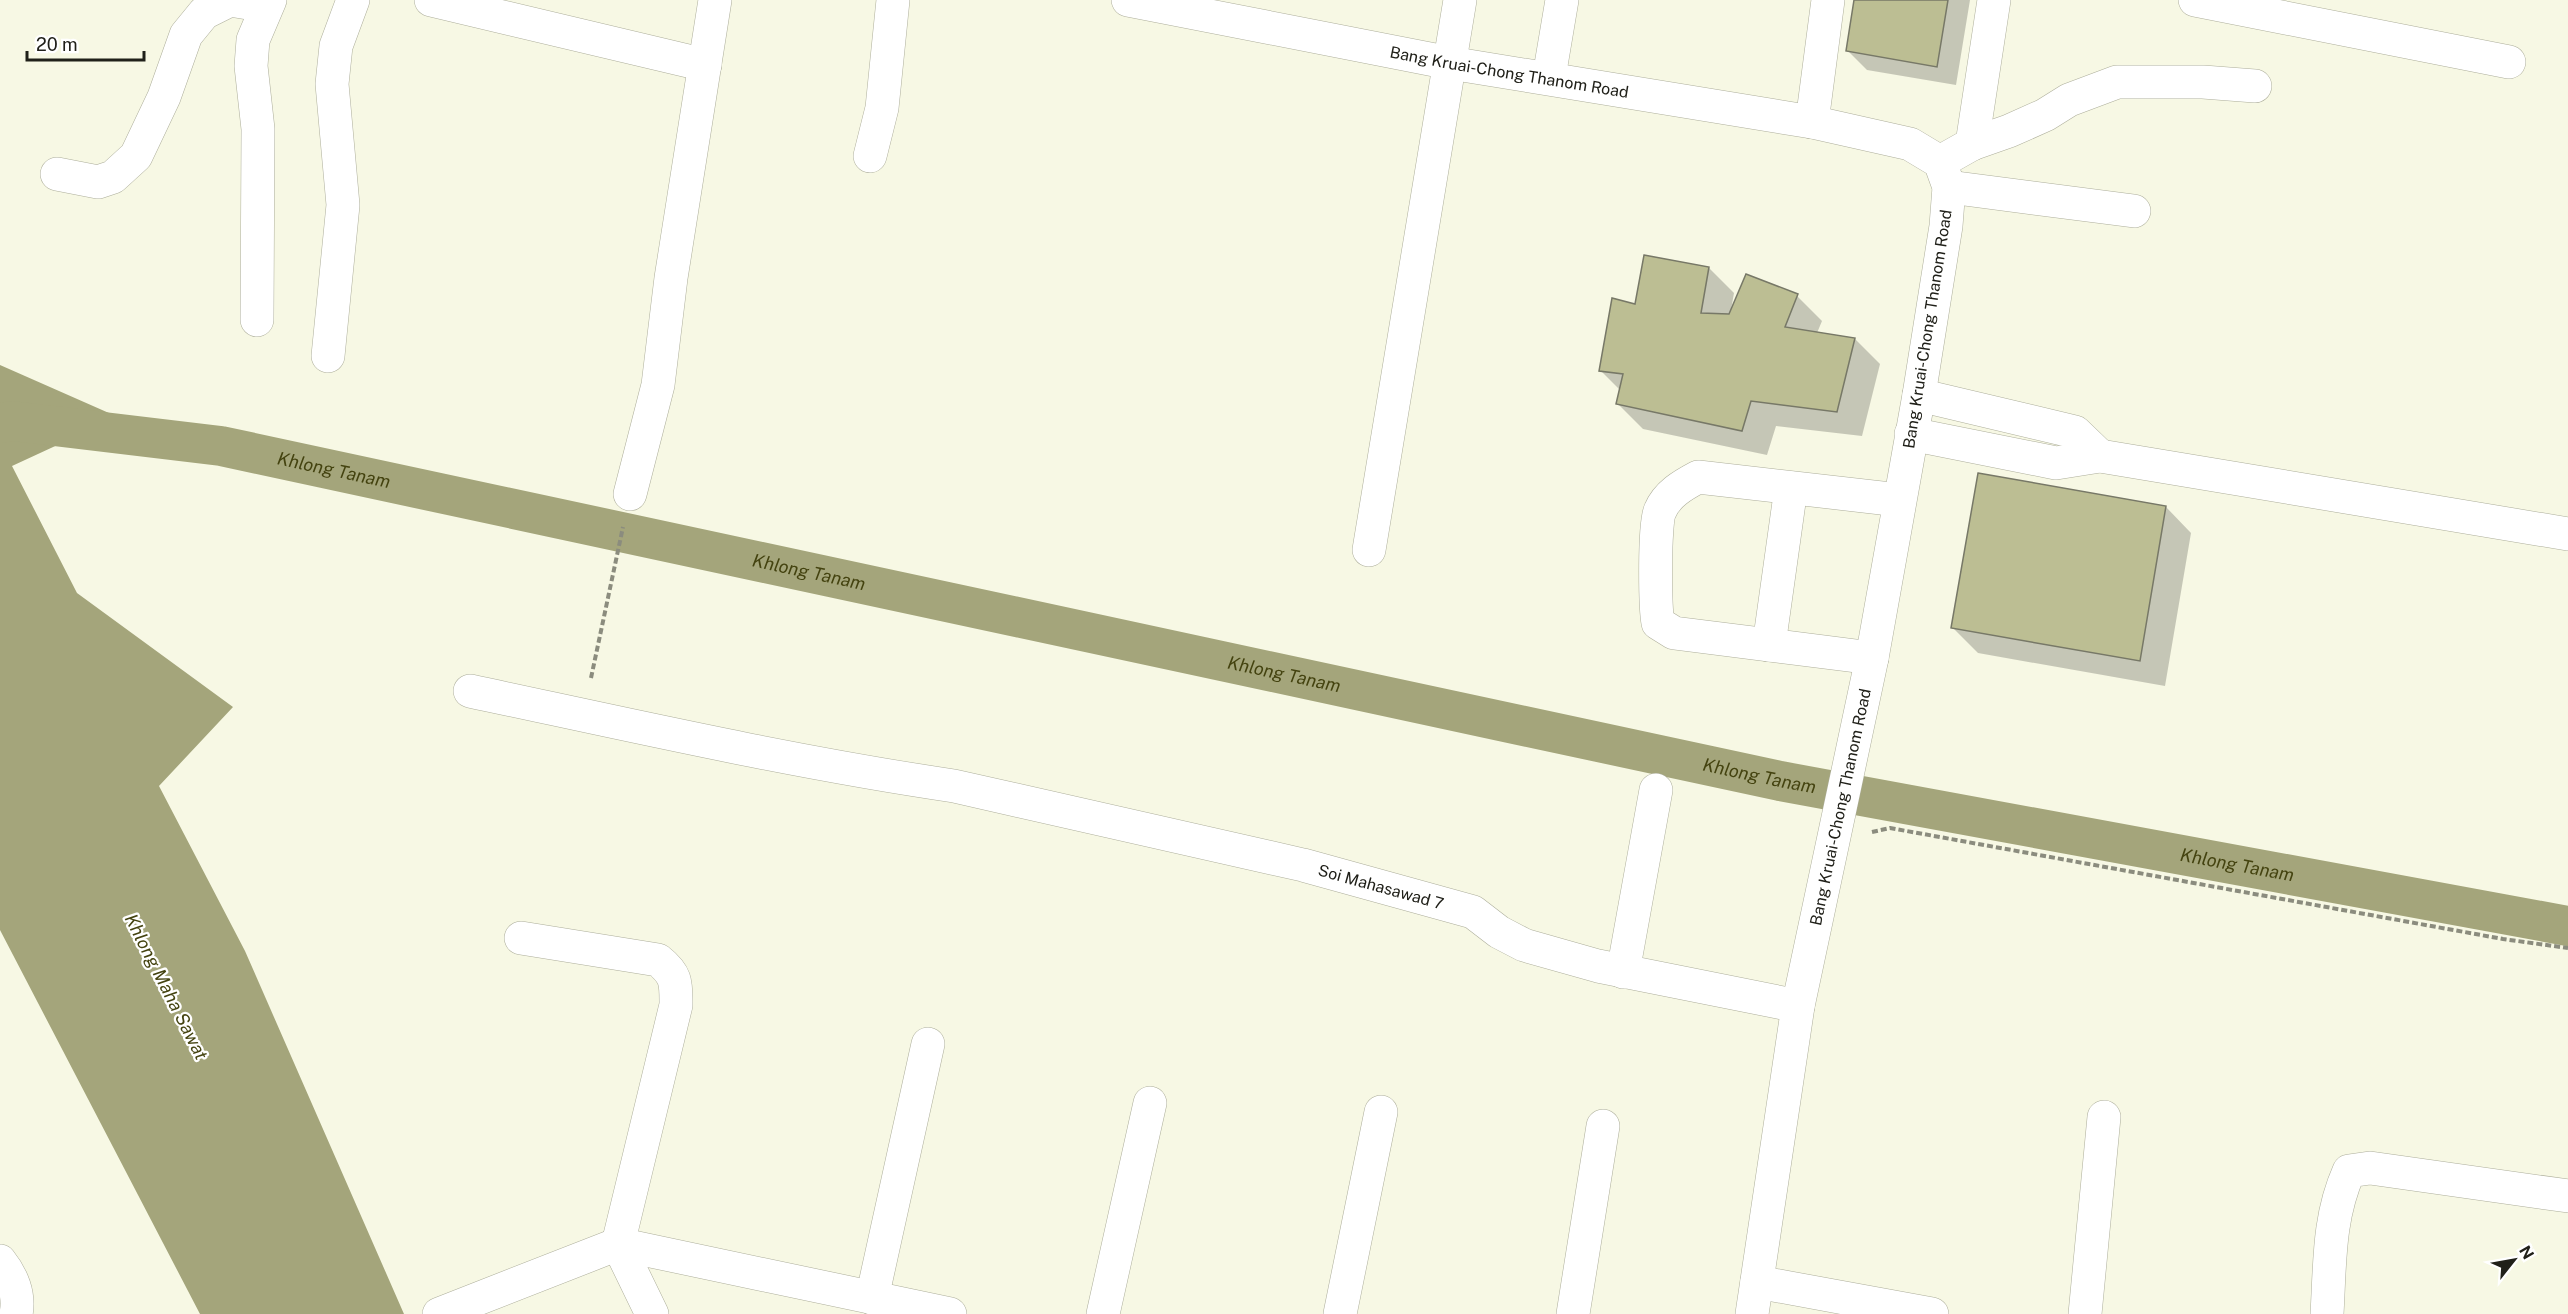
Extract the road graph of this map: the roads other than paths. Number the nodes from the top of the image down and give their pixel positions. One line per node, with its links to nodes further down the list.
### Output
1 (353, 0): 24 (street)
2 (431, 0): 14 (street)
3 (715, 0): 14 (street)
4 (893, 0): 19 (street)
5 (1128, 0): 13 (street, Bang Kruai-Chong Thanom Road)
6 (1460, 0): 13 (street)
7 (1562, 0): 15 (street)
8 (1828, 0): 17 (street)
9 (1994, 0): 18 (street)
10 (2195, 0): 12 (street)
11 (268, 3): 20 (street); 23 (street)
12 (2509, 62)
13 (1450, 63): 15 (street, Bang Kruai-Chong Thanom Road); 32 (street)
14 (705, 65): 29 (street)
15 (1550, 78): 17 (street, Bang Kruai-Chong Thanom Road)
16 (2255, 86): 18 (street)
17 (1812, 122): 21 (street, Bang Kruai-Chong Thanom Road)
18 (1972, 144): 21 (street)
19 (870, 156)
20 (57, 174)
21 (1944, 175): 22 (street); 25 (street, Bang Kruai-Chong Thanom Road)
22 (2134, 211)
23 (256, 320)
24 (328, 356)
25 (1919, 395): 26 (street, Bang Kruai-Chong Thanom Road); 27 (street)
26 (1911, 434): 27 (street); 30 (street, Bang Kruai-Chong Thanom Road)
27 (2100, 456): 31 (street)
28 (1791, 488): 30 (street); 33 (street); 33 (street)
29 (630, 494)
30 (1899, 500): 34 (street, Bang Kruai-Chong Thanom Road)
31 (2568, 534)
32 (1369, 550)
33 (1769, 645): 34 (street)
34 (1872, 658): 39 (street, Bang Kruai-Chong Thanom Road)
35 (470, 691): 38 (street, Soi Mahasawad 7)
36 (1656, 790): 38 (street)
37 (521, 938): 46 (street)
38 (1623, 972): 39 (street, Soi Mahasawad 7)
39 (1798, 1006): 48 (street, Bang Kruai-Chong Thanom Road)
40 (928, 1044): 49 (street)
41 (1150, 1103): 54 (street)
42 (1382, 1112): 55 (street)
43 (2104, 1117): 59 (street)
44 (1603, 1126): 56 (street)
45 (2568, 1196): 60 (street)
46 (618, 1244): 49 (street); 51 (street); 52 (street)
47 (0, 1261): 50 (street)
48 (1757, 1282): 57 (street, Bang Kruai-Chong Thanom Road); 58 (street)
49 (872, 1298): 53 (street)
50 (16, 1314)
51 (439, 1314)
52 (652, 1314)
53 (950, 1314)
54 (1103, 1314)
55 (1340, 1314)
56 (1572, 1314)
57 (1752, 1314)
58 (1932, 1314)
59 (2085, 1314)
60 (2327, 1314)

